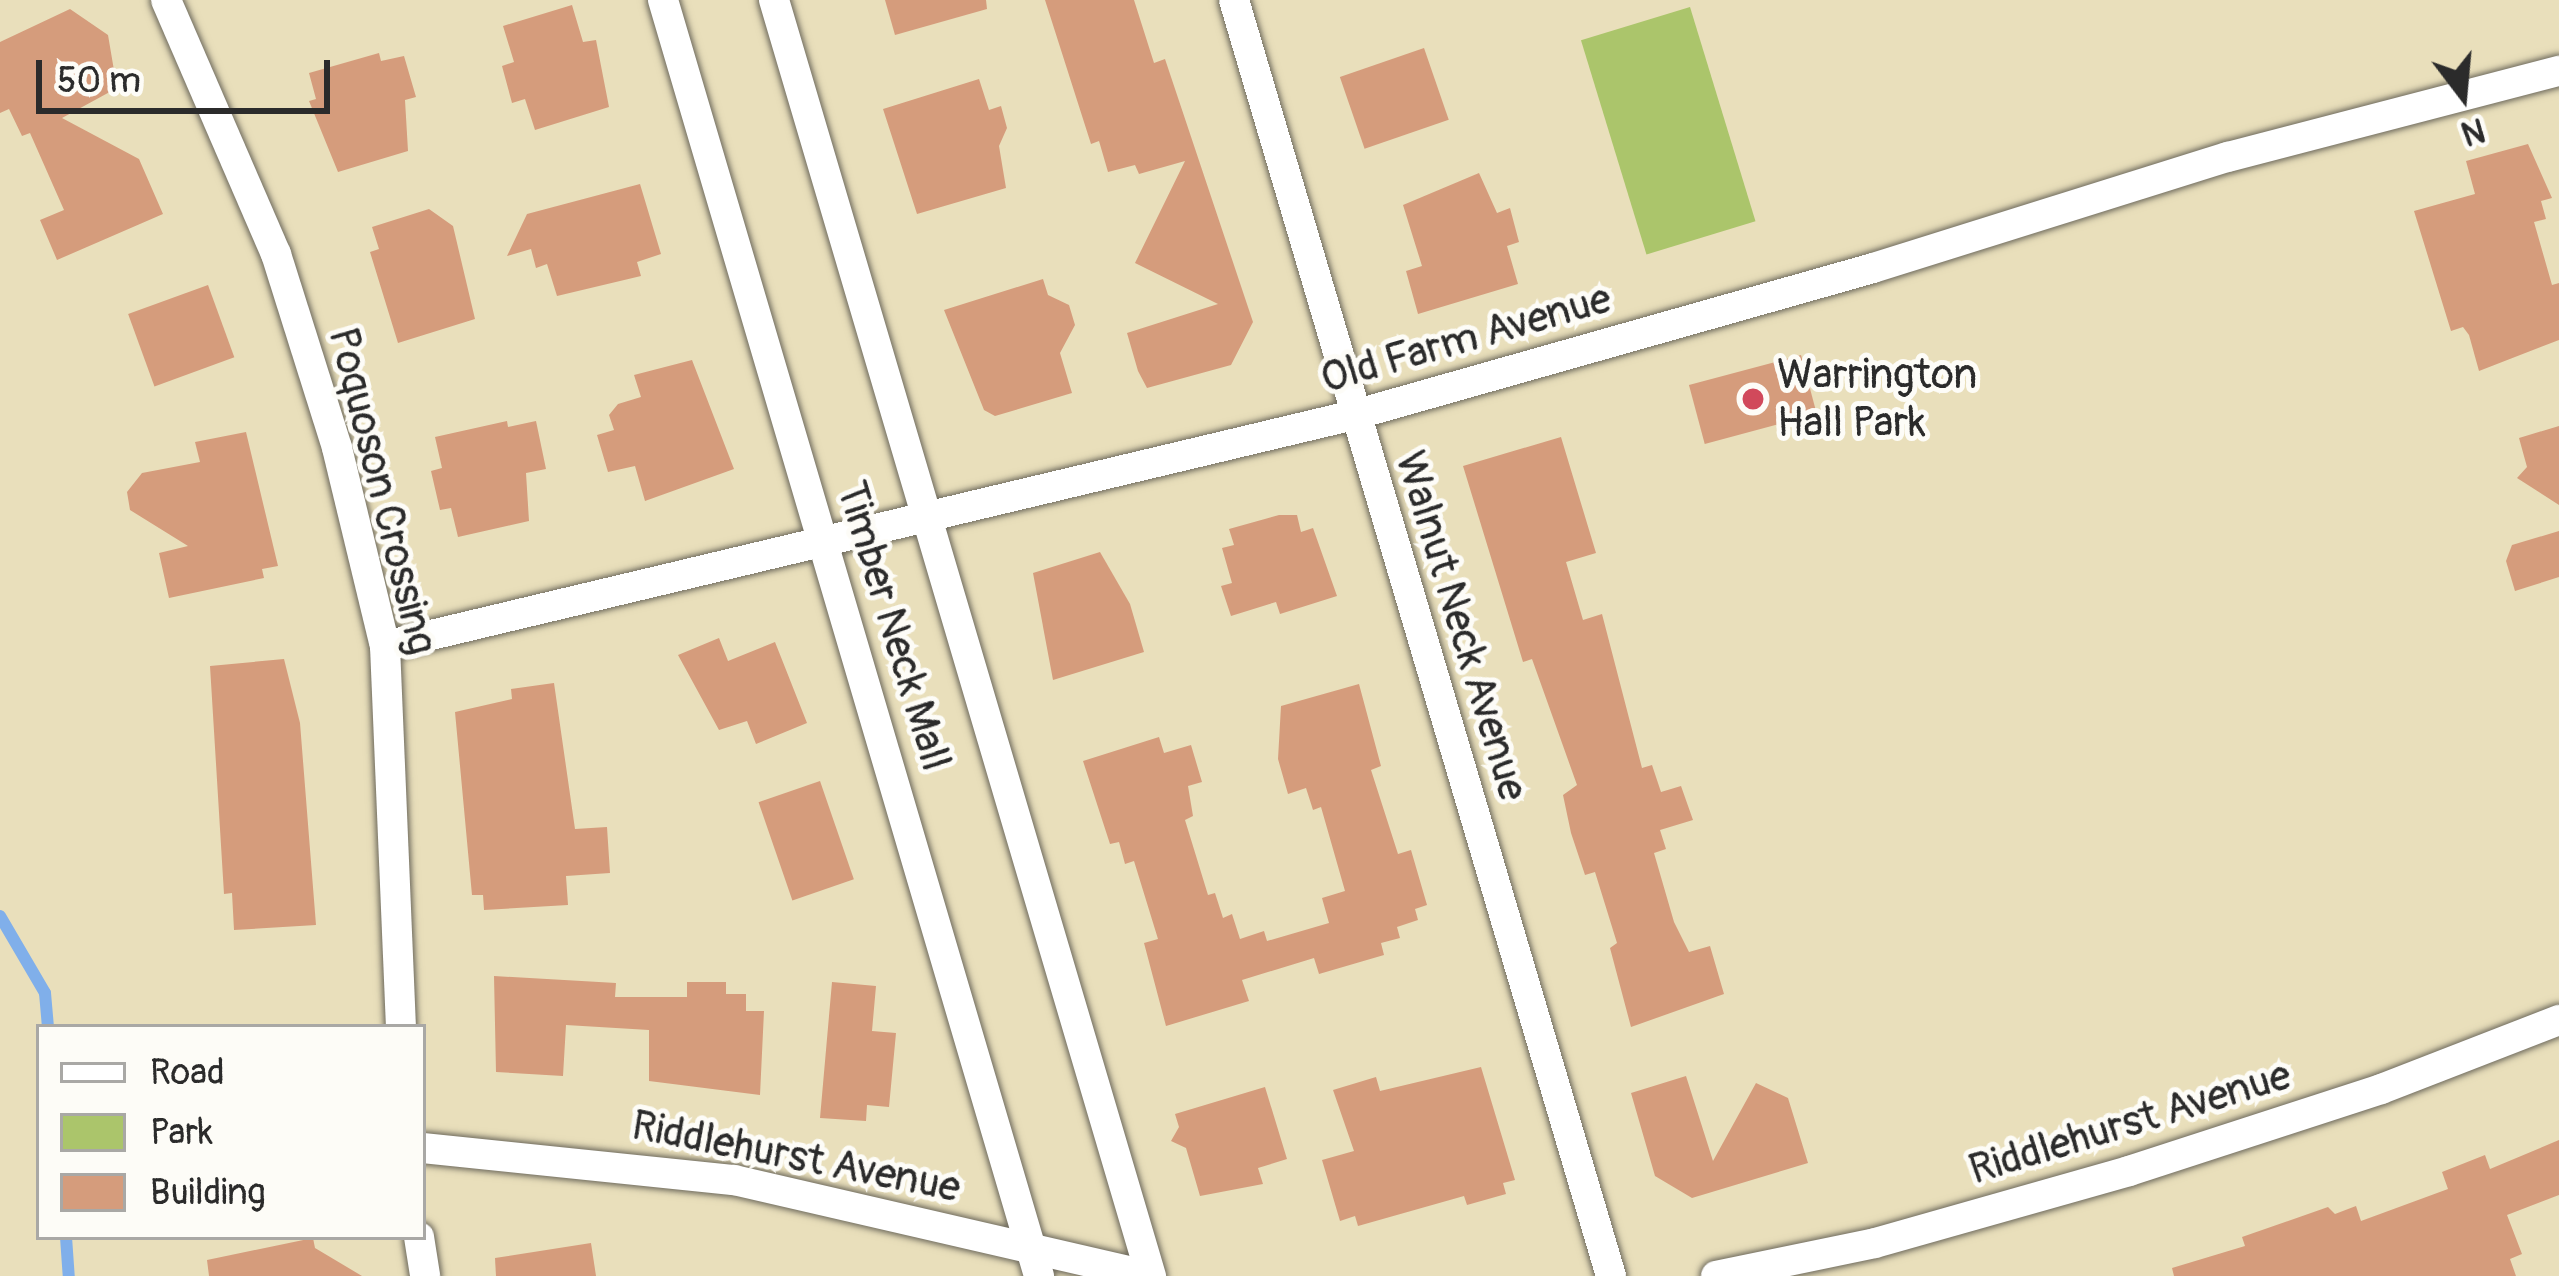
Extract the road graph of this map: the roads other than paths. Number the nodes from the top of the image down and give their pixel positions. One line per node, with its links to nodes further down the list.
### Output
1 (166, 0): 9 (street, Poquoson Crossing)
2 (663, 0): 8 (street, Timber Neck Mall)
3 (774, 0): 7 (street, Timber Neck Mall)
4 (1234, 0): 6 (street, Walnut Neck Avenue)
5 (2559, 71): 6 (street, Old Farm Avenue)
6 (1354, 415): 7 (street, Old Farm Avenue); 17 (street, Walnut Neck Avenue)
7 (927, 518): 8 (street, Old Farm Avenue); 16 (street, Timber Neck Mall)
8 (825, 543): 9 (street, Old Farm Avenue); 14 (street, Timber Neck Mall)
9 (385, 646): 11 (street, Poquoson Crossing)
10 (2559, 1020): 18 (street, Riddlehurst Avenue)
11 (401, 1024)
12 (426, 1148): 14 (street, Riddlehurst Avenue)
13 (419, 1240): 15 (street)
14 (1037, 1263): 16 (street, Riddlehurst Avenue)
15 (425, 1276)
16 (1150, 1276)
17 (1611, 1276)
18 (1716, 1276)

